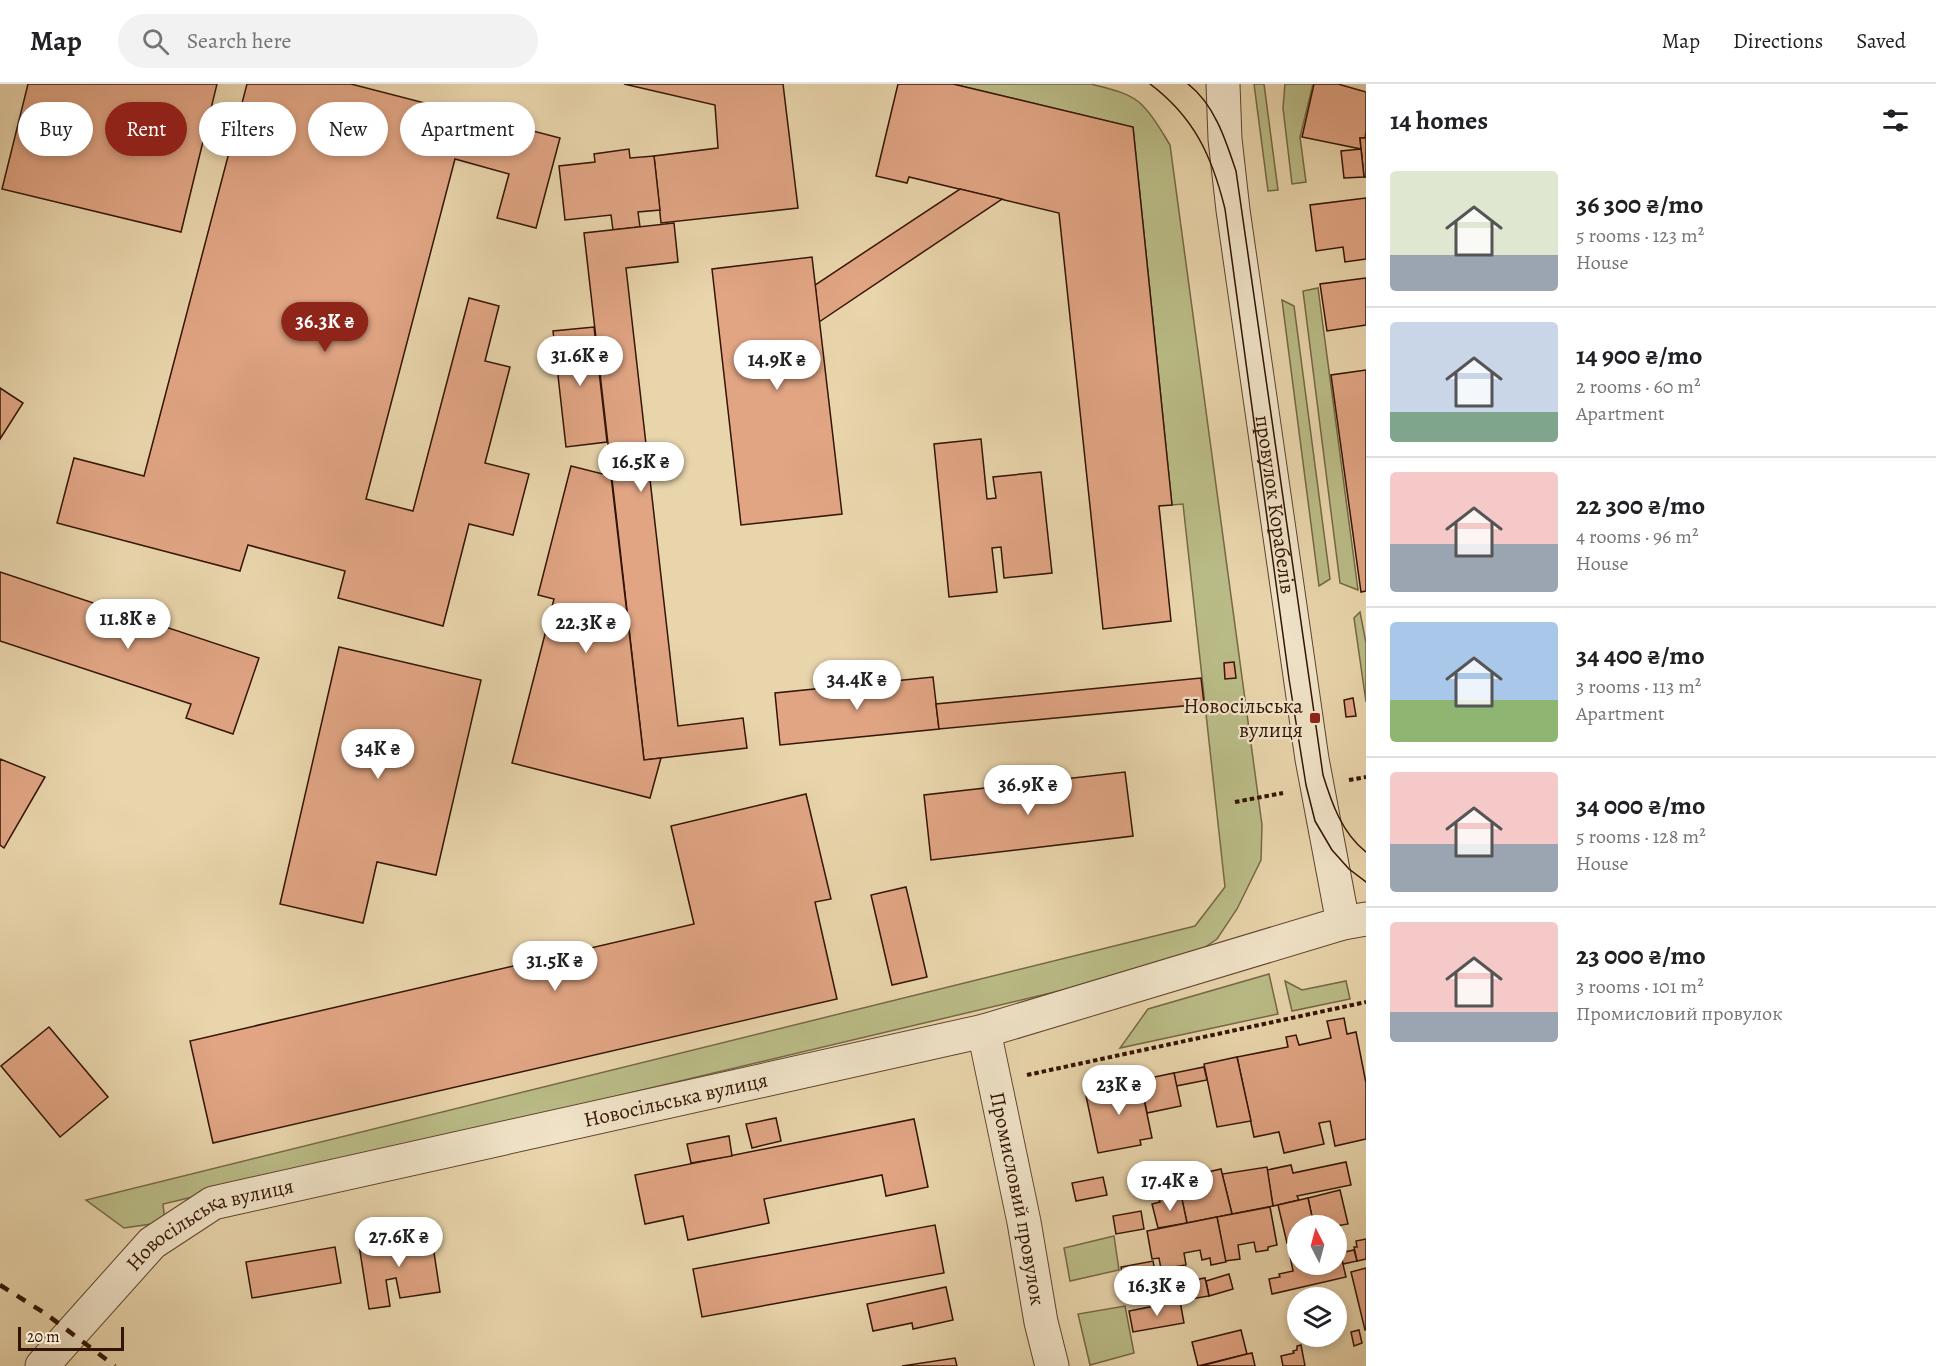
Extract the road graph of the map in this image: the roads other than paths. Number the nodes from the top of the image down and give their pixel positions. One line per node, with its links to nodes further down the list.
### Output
1 (1223, 84): 2 (street, провулок Корабелів)
2 (1354, 921): 3 (street, Новосільська вулиця)
3 (984, 1031): 4 (street, Новосільська вулиця); 5 (street, Промисловий провулок)
4 (42, 1366)
5 (1052, 1366)

